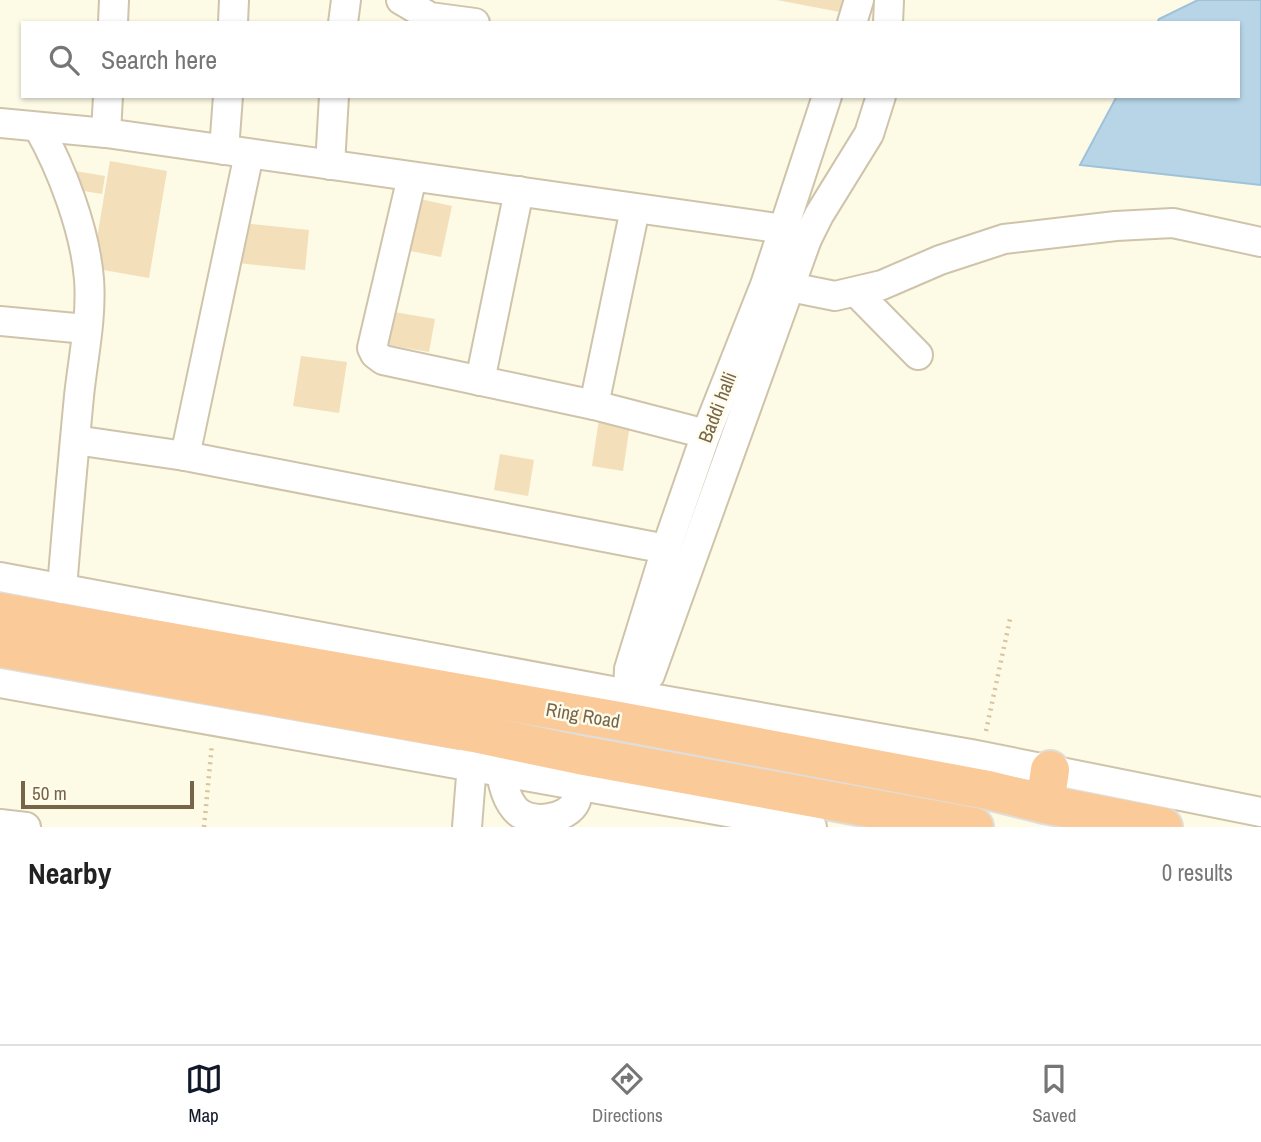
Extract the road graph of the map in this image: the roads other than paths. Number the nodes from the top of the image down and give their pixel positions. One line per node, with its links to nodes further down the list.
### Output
1 (114, 0): 7 (street)
2 (234, 0): 8 (street)
3 (346, 0): 9 (street)
4 (401, 0): 10 (street)
5 (859, 0): 11 (street)
6 (890, 0): 12 (street)
7 (113, 21)
8 (233, 21)
9 (344, 21)
10 (460, 21)
11 (853, 21)
12 (888, 21)
13 (108, 98): 20 (street)
14 (228, 98): 21 (street)
15 (334, 98): 22 (street)
16 (827, 98): 26 (street, Baddi halli)
17 (880, 98): 26 (street)
18 (0, 123): 19 (street)
19 (38, 127): 20 (street); 31 (street)
20 (106, 133): 21 (street)
21 (236, 152): 22 (street); 37 (street)
22 (330, 165): 23 (street)
23 (412, 177): 24 (street); 33 (street)
24 (519, 191): 25 (street); 33 (street)
25 (635, 209): 26 (street); 34 (street)
26 (795, 234): 28 (street); 35 (street, Baddi halli)
27 (1261, 242): 29 (street)
28 (790, 287): 29 (street); 44 (street)
29 (856, 292): 32 (street)
30 (0, 321): 31 (street)
31 (86, 330): 36 (street)
32 (918, 355)
33 (480, 381): 34 (street)
34 (594, 405): 35 (street)
35 (706, 434): 38 (street, Baddi halli)
36 (75, 440): 37 (street); 40 (street)
37 (185, 456): 38 (street)
38 (666, 550): 44 (street, Baddi halli)
39 (0, 577): 40 (street)
40 (62, 589): 44 (street)
41 (0, 612): 45 (highway, Ring Road)
42 (0, 649): 45 (highway, Ring Road)
43 (0, 683): 45 (street)
44 (623, 708): 45 (highway, Ring Road); 47 (highway, Ring Road); 47 (street)
45 (485, 741): 46 (highway, Ring Road); 46 (street); 51 (street)
46 (579, 771): 52 (street); 53 (highway, Ring Road)
47 (1047, 787): 48 (street); 54 (highway, Ring Road)
48 (1261, 812)
49 (0, 824): 50 (street)
50 (26, 827)
51 (467, 827)
52 (812, 827)
53 (974, 827)
54 (1163, 827)

